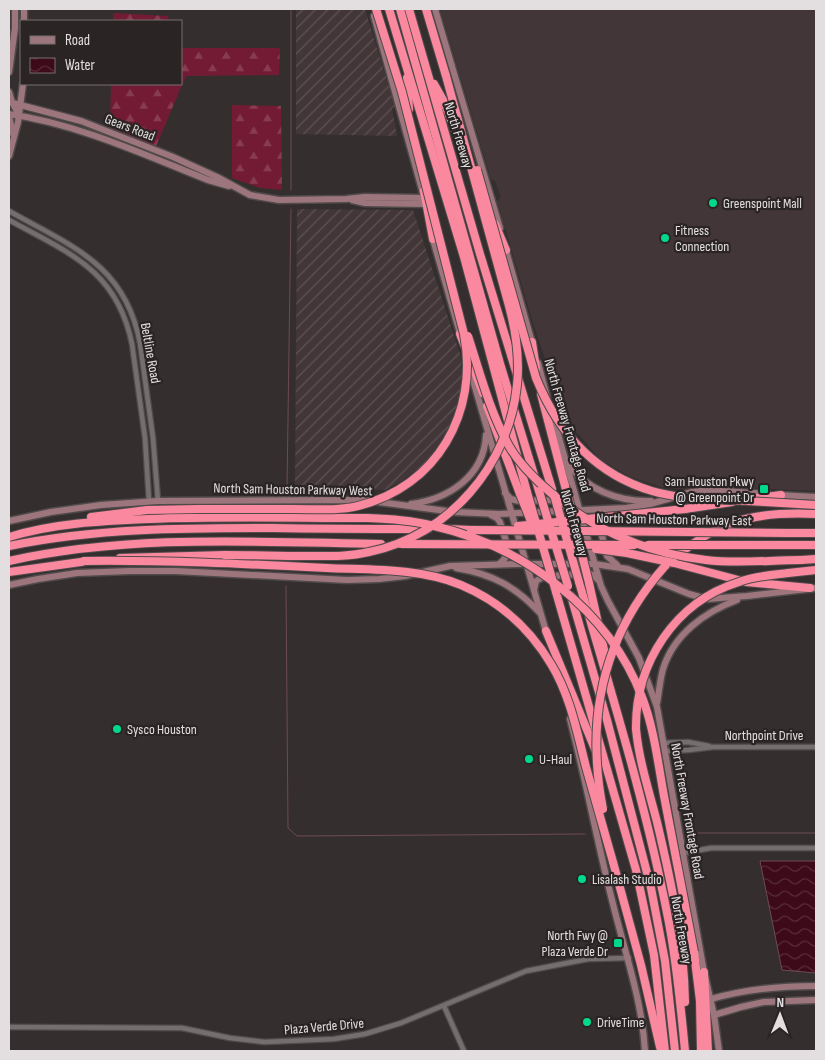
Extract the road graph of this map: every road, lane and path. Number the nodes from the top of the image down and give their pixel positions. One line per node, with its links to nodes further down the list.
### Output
1 (15, 9): 10 (main road)
2 (374, 9): 25 (main road); 30 (highway, bridge)
3 (389, 9): 8 (highway)
4 (400, 9): 98 (highway, North Freeway, bridge)
5 (409, 9): 9 (highway, North Freeway)
6 (426, 9): 11 (highway)
7 (435, 9): 29 (main road, North Freeway Frontage Road)
8 (406, 66): 28 (highway); 37 (highway)
9 (426, 71): 29 (highway); 76 (highway, North Freeway, bridge)
10 (9, 72)
11 (446, 76): 44 (highway, bridge); 60 (highway, bridge)
12 (23, 85): 15 (main road)
13 (9, 92): 14 (main road)
14 (10, 102): 15 (main road, Gears Road); 17 (main road)
15 (21, 105): 17 (main road); 18 (main road, Gears Road)
16 (9, 115): 17 (main road, Gears Road); 19 (main road)
17 (19, 116): 19 (main road); 20 (main road, Gears Road)
18 (104, 130): 20 (main road); 22 (main road, Gears Road)
19 (14, 137): 21 (main road)
20 (102, 139): 23 (main road, Gears Road)
21 (9, 156)
22 (174, 157): 23 (main road); 24 (main road, Gears Road)
23 (170, 165): 24 (main road, Gears Road)
24 (237, 188): 25 (main road, Gears Road)
25 (425, 201): 28 (main road)
26 (9, 211): 42 (street, Beltline Road)
27 (9, 220): 41 (street, Beltline Road)
28 (433, 239): 31 (main road)
29 (506, 250): 32 (main road, North Freeway Frontage Road)
30 (454, 291): 51 (highway, bridge); 58 (highway, bridge)
31 (460, 334): 33 (main road); 37 (highway)
32 (532, 342): 34 (main road, North Freeway Frontage Road); 35 (highway)
33 (486, 426): 36 (main road); 43 (main road)
34 (566, 458): 35 (main road, North Freeway Frontage Road); 40 (main road)
35 (569, 484): 36 (main road); 46 (main road, North Freeway Frontage Road); 76 (highway, bridge)
36 (504, 492): 47 (main road)
37 (524, 493): 81 (highway, bridge)
38 (781, 495): 39 (main road, North Sam Houston Parkway East); 40 (main road, North Sam Houston Parkway East); 52 (highway, bridge)
39 (816, 497)
40 (664, 500): 45 (main road, North Sam Houston Parkway East)
41 (149, 501): 42 (main road, North Sam Houston Parkway West); 50 (main road, North Sam Houston Parkway West)
42 (158, 501): 43 (main road, North Sam Houston Parkway West)
43 (402, 505): 48 (main road, North Sam Houston Parkway West)
44 (816, 505)
45 (605, 510): 46 (main road, North Sam Houston Parkway East); 65 (main road)
46 (579, 511): 47 (main road, North Sam Houston Parkway West); 63 (main road, North Freeway Frontage Road)
47 (511, 513): 48 (main road, North Sam Houston Parkway West); 62 (main road)
48 (487, 514): 61 (main road)
49 (816, 514): 84 (highway, bridge)
50 (9, 521)
51 (52, 526): 54 (highway); 100 (highway, bridge)
52 (471, 530): 53 (highway, North Sam Houston Parkway East, bridge); 56 (highway, North Sam Houston Parkway East, bridge)
53 (816, 533)
54 (9, 536)
55 (546, 545): 57 (highway, North Sam Houston Parkway East, bridge); 59 (highway, North Sam Houston Parkway East, bridge); 70 (highway, bridge)
56 (9, 546)
57 (816, 546)
58 (816, 559)
59 (9, 561)
60 (84, 561): 67 (highway); 84 (highway, bridge)
61 (499, 564): 62 (main road); 64 (main road)
62 (525, 564): 63 (main road); 71 (main road)
63 (594, 564): 65 (main road); 69 (main road, North Freeway Frontage Road)
64 (445, 566): 68 (main road); 73 (main road)
65 (621, 567): 72 (main road)
66 (816, 570): 99 (highway, bridge)
67 (9, 572)
68 (9, 585)
69 (601, 586): 71 (main road); 75 (main road, North Freeway Frontage Road)
70 (813, 588): 72 (main road)
71 (534, 593): 73 (main road)
72 (747, 596): 75 (main road)
73 (541, 615): 74 (main road)
74 (546, 631): 81 (highway); 85 (main road)
75 (657, 707): 77 (main road, North Freeway Frontage Road)
76 (616, 712): 99 (highway, North Freeway)
77 (664, 743): 78 (street, Northpoint Drive); 80 (main road, North Freeway Frontage Road)
78 (713, 747): 79 (street, Northpoint Drive); 80 (street, Northpoint Drive)
79 (816, 747)
80 (665, 751): 83 (main road, North Freeway Frontage Road)
81 (622, 818): 97 (highway)
82 (816, 848): 83 (street)
83 (683, 853): 86 (main road, North Freeway Frontage Road)
84 (613, 862): 97 (highway)
85 (628, 958): 92 (street, Plaza Verde Drive); 96 (main road)
86 (704, 972): 89 (main road, North Freeway Frontage Road); 101 (highway)
87 (816, 986): 88 (main road)
88 (769, 988): 89 (main road); 91 (main road)
89 (711, 1000): 93 (main road, North Freeway Frontage Road)
90 (816, 1000): 91 (main road)
91 (770, 1002): 93 (main road)
92 (444, 1006): 94 (street, Plaza Verde Drive); 95 (street)
93 (714, 1015): 102 (main road, North Freeway Frontage Road)
94 (9, 1027)
95 (464, 1051)
96 (645, 1051)
97 (663, 1051)
98 (675, 1051)
99 (685, 1051)
100 (701, 1051)
101 (708, 1051)
102 (719, 1051)

